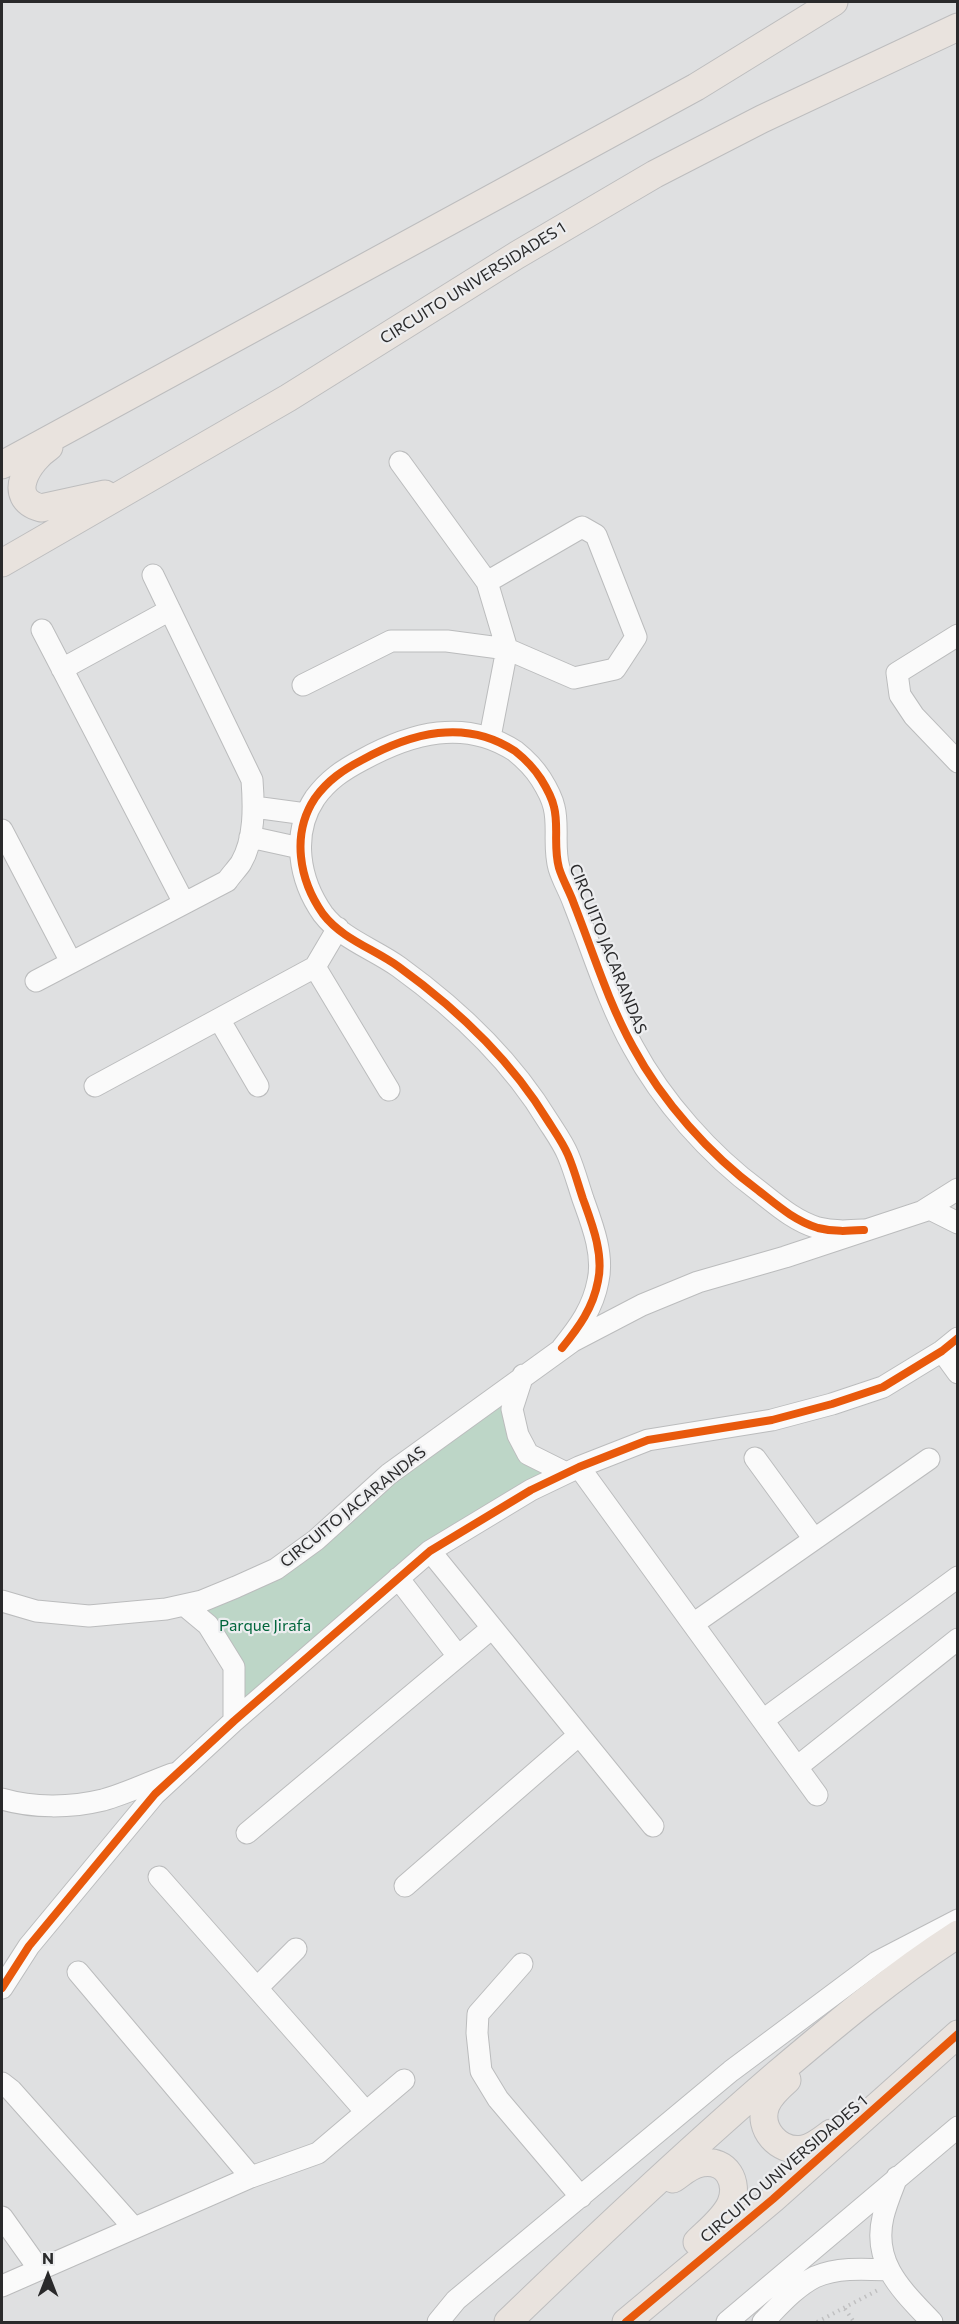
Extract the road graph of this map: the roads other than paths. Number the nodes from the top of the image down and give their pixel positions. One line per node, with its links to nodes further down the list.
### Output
1 (834, 2): 3 (main road)
2 (957, 27): 6 (main road, CIRCUITO UNIVERSIDADES 1)
3 (94, 415): 5 (main road); 6 (main road)
4 (400, 462): 9 (street)
5 (2, 465)
6 (134, 487): 7 (main road, CIRCUITO UNIVERSIDADES 1)
7 (2, 563)
8 (153, 575): 10 (street)
9 (487, 582): 13 (street); 13 (street)
10 (170, 610): 14 (street); 18 (street)
11 (42, 630): 14 (street)
12 (957, 635): 17 (street)
13 (507, 649): 15 (street); 16 (street)
14 (63, 669): 23 (street)
15 (303, 685)
16 (490, 737): 19 (street, CIRCUITO JACARANDAS); 35 (street, CIRCUITO JACARANDAS)
17 (957, 762)
18 (254, 807): 19 (street); 21 (street)
19 (306, 814): 22 (street, CIRCUITO JACARANDAS)
20 (2, 830): 25 (street)
21 (249, 837): 22 (street); 23 (street)
22 (300, 848): 24 (street, CIRCUITO JACARANDAS)
23 (184, 903): 25 (street)
24 (338, 928): 26 (street); 37 (street, CIRCUITO JACARANDAS)
25 (71, 962): 27 (street)
26 (315, 967): 28 (street); 31 (street)
27 (36, 981)
28 (219, 1019): 29 (street); 30 (street)
29 (95, 1086)
30 (258, 1086)
31 (389, 1090)
32 (957, 1189): 33 (street)
33 (923, 1211): 34 (street); 35 (street)
34 (957, 1222)
35 (864, 1230): 37 (street)
36 (950, 1344): 38 (street); 42 (street)
37 (562, 1348): 39 (street, CIRCUITO JACARANDAS)
38 (957, 1373)
39 (524, 1375): 42 (street); 48 (street, CIRCUITO JACARANDAS)
40 (755, 1458): 43 (street)
41 (929, 1459): 43 (street)
42 (572, 1470): 44 (street); 49 (street)
43 (813, 1539): 49 (street)
44 (430, 1551): 46 (street); 50 (street)
45 (957, 1577): 53 (street)
46 (398, 1578): 52 (street); 54 (street)
47 (2, 1601): 48 (street, CIRCUITO JACARANDAS)
48 (184, 1605): 54 (street)
49 (693, 1624): 53 (street)
50 (492, 1628): 52 (street); 55 (street)
51 (957, 1640): 56 (street)
52 (458, 1656): 61 (street)
53 (763, 1720): 56 (street)
54 (234, 1721): 57 (street)
55 (579, 1735): 60 (street); 63 (street)
56 (797, 1767): 58 (street)
57 (180, 1771): 59 (street); 69 (street)
58 (817, 1795)
59 (2, 1800)
60 (653, 1826)
61 (247, 1833)
62 (159, 1876): 70 (street)
63 (405, 1886)
64 (957, 1920): 79 (street)
65 (957, 1934): 71 (main road)
66 (296, 1949): 70 (street)
67 (522, 1964): 79 (street)
68 (78, 1971): 77 (street)
69 (2, 1988)
70 (258, 1989): 75 (street)
71 (860, 2003): 72 (main road); 82 (main road)
72 (955, 2036): 89 (main road, CIRCUITO UNIVERSIDADES 1)
73 (404, 2080): 75 (street)
74 (2, 2083): 81 (street)
75 (366, 2112): 77 (street)
76 (957, 2127): 78 (street)
77 (251, 2177): 81 (street)
78 (897, 2177): 84 (street); 90 (street)
79 (581, 2197): 86 (street)
80 (2, 2217): 83 (street)
81 (134, 2228): 83 (street)
82 (602, 2230): 87 (main road); 88 (main road)
83 (39, 2269): 85 (street)
84 (892, 2276): 91 (street); 92 (street)
85 (2, 2286)
86 (438, 2322)
87 (508, 2322)
88 (614, 2322)
89 (626, 2322)
90 (727, 2322)
91 (763, 2322)
92 (932, 2322)

